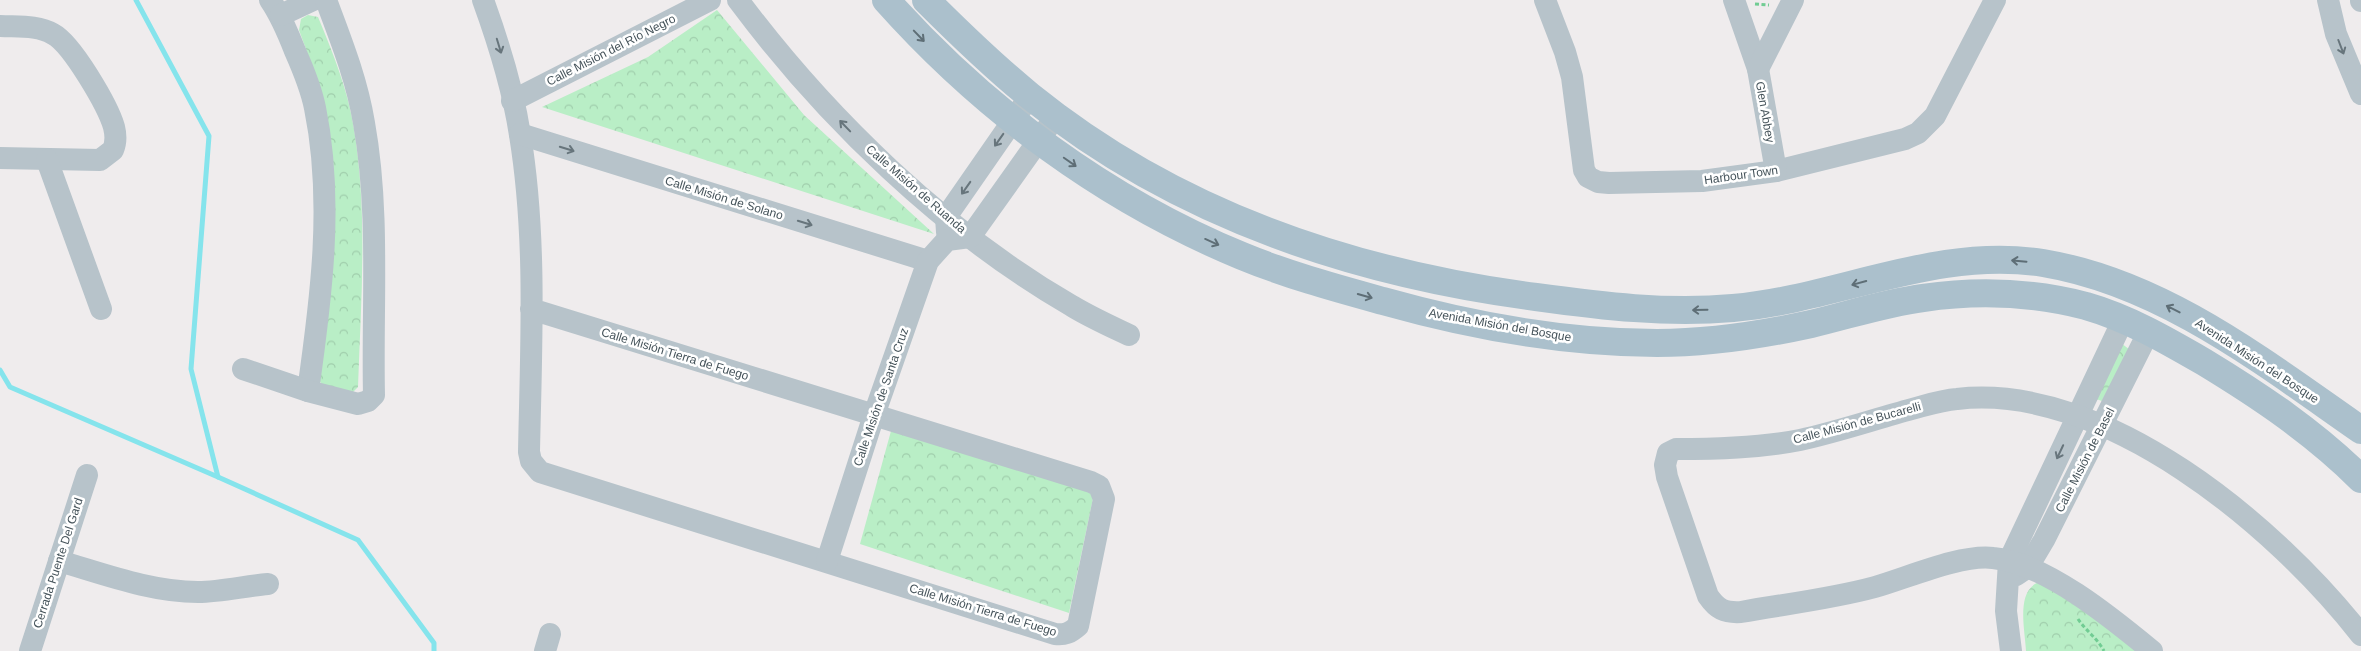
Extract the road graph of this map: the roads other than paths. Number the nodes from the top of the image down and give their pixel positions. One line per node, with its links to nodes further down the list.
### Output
1 (313, 0): 13 (street)
2 (326, 0): 38 (street)
3 (483, 0): 18 (street, Calle Misión Tierra de Fuego, one-way to 18)
4 (710, 0): 18 (street, Calle Misión del Río Negro)
5 (738, 0): 26 (street, Calle Misión de Ruanda, one-way to 5)
6 (886, 0): 20 (main road, Avenida Misión del Bosque, one-way to 20)
7 (926, 0): 17 (main road, Avenida Misión del Bosque)
8 (1545, 0): 25 (street, Harbour Town)
9 (1734, 0): 15 (street)
10 (1995, 0): 25 (street, Harbour Town)
11 (2328, 0): 16 (street, one-way to 16)
12 (1782, 2): 15 (street, Glen Abbey)
13 (275, 8): 38 (street)
14 (0, 26): 24 (street)
15 (1758, 69): 25 (street, Glen Abbey)
16 (2361, 94)
17 (1030, 96): 19 (main road, Avenida Misión del Bosque); 20 (street)
18 (512, 101): 21 (street, Calle Misión Tierra de Fuego)
19 (1056, 116): 22 (street); 30 (main road, Avenida Misión del Bosque)
20 (1013, 121): 22 (main road, Avenida Misión del Bosque); 26 (street, one-way to 26)
21 (520, 134): 29 (street, Calle Misión de Solano, one-way to 29); 32 (street, Calle Misión Tierra de Fuego)
22 (1038, 140): 27 (street); 33 (main road, Avenida Misión del Bosque, one-way to 33)
23 (0, 158): 24 (street)
24 (47, 160): 31 (street)
25 (1776, 172)
26 (946, 217): 27 (street, Calle Misión de Ruanda); 28 (street)
27 (970, 237): 28 (street); 36 (street, Calle Misión de Ruanda)
28 (947, 240): 29 (street, Calle Misión de Santa Cruz)
29 (928, 261): 39 (street, Calle Misión de Santa Cruz)
30 (1477, 289): 33 (main road); 42 (main road, Avenida Misión del Bosque, one-way to 30)
31 (101, 309)
32 (531, 309): 39 (street, Calle Misión Tierra de Fuego); 46 (street, Calle Misión Tierra de Fuego)
33 (1411, 309): 34 (main road, Avenida Misión del Bosque)
34 (2123, 320): 35 (main road, Avenida Misión del Bosque); 40 (street, Calle Misión de Basel)
35 (2149, 332): 41 (street, Calle Misión de Basel); 43 (main road, Avenida Misión del Bosque)
36 (1129, 335)
37 (243, 370): 38 (street)
38 (308, 391)
39 (874, 414): 46 (street, Calle Misión de Santa Cruz); 46 (street, Calle Misión Tierra de Fuego)
40 (2077, 416): 41 (street, Calle Misión de Bucarelli); 47 (street, Calle Misión de Basel, one-way to 47); 47 (street, Calle Misión de Bucarelli)
41 (2104, 425): 47 (street, Calle Misión de Basel); 49 (street, Calle Misión de Bucarelli)
42 (2361, 430)
43 (2357, 473)
44 (87, 475): 45 (street, Cerrada Puente Del Gard)
45 (59, 561): 48 (street); 50 (street, Cerrada Puente Del Gard)
46 (827, 561)
47 (2015, 569): 51 (street, Calle Misión de Basel); 52 (street, Calle Misión de Bucarelli)
48 (268, 584)
49 (2361, 635)
50 (30, 651)
51 (2011, 651)
52 (2152, 651)

